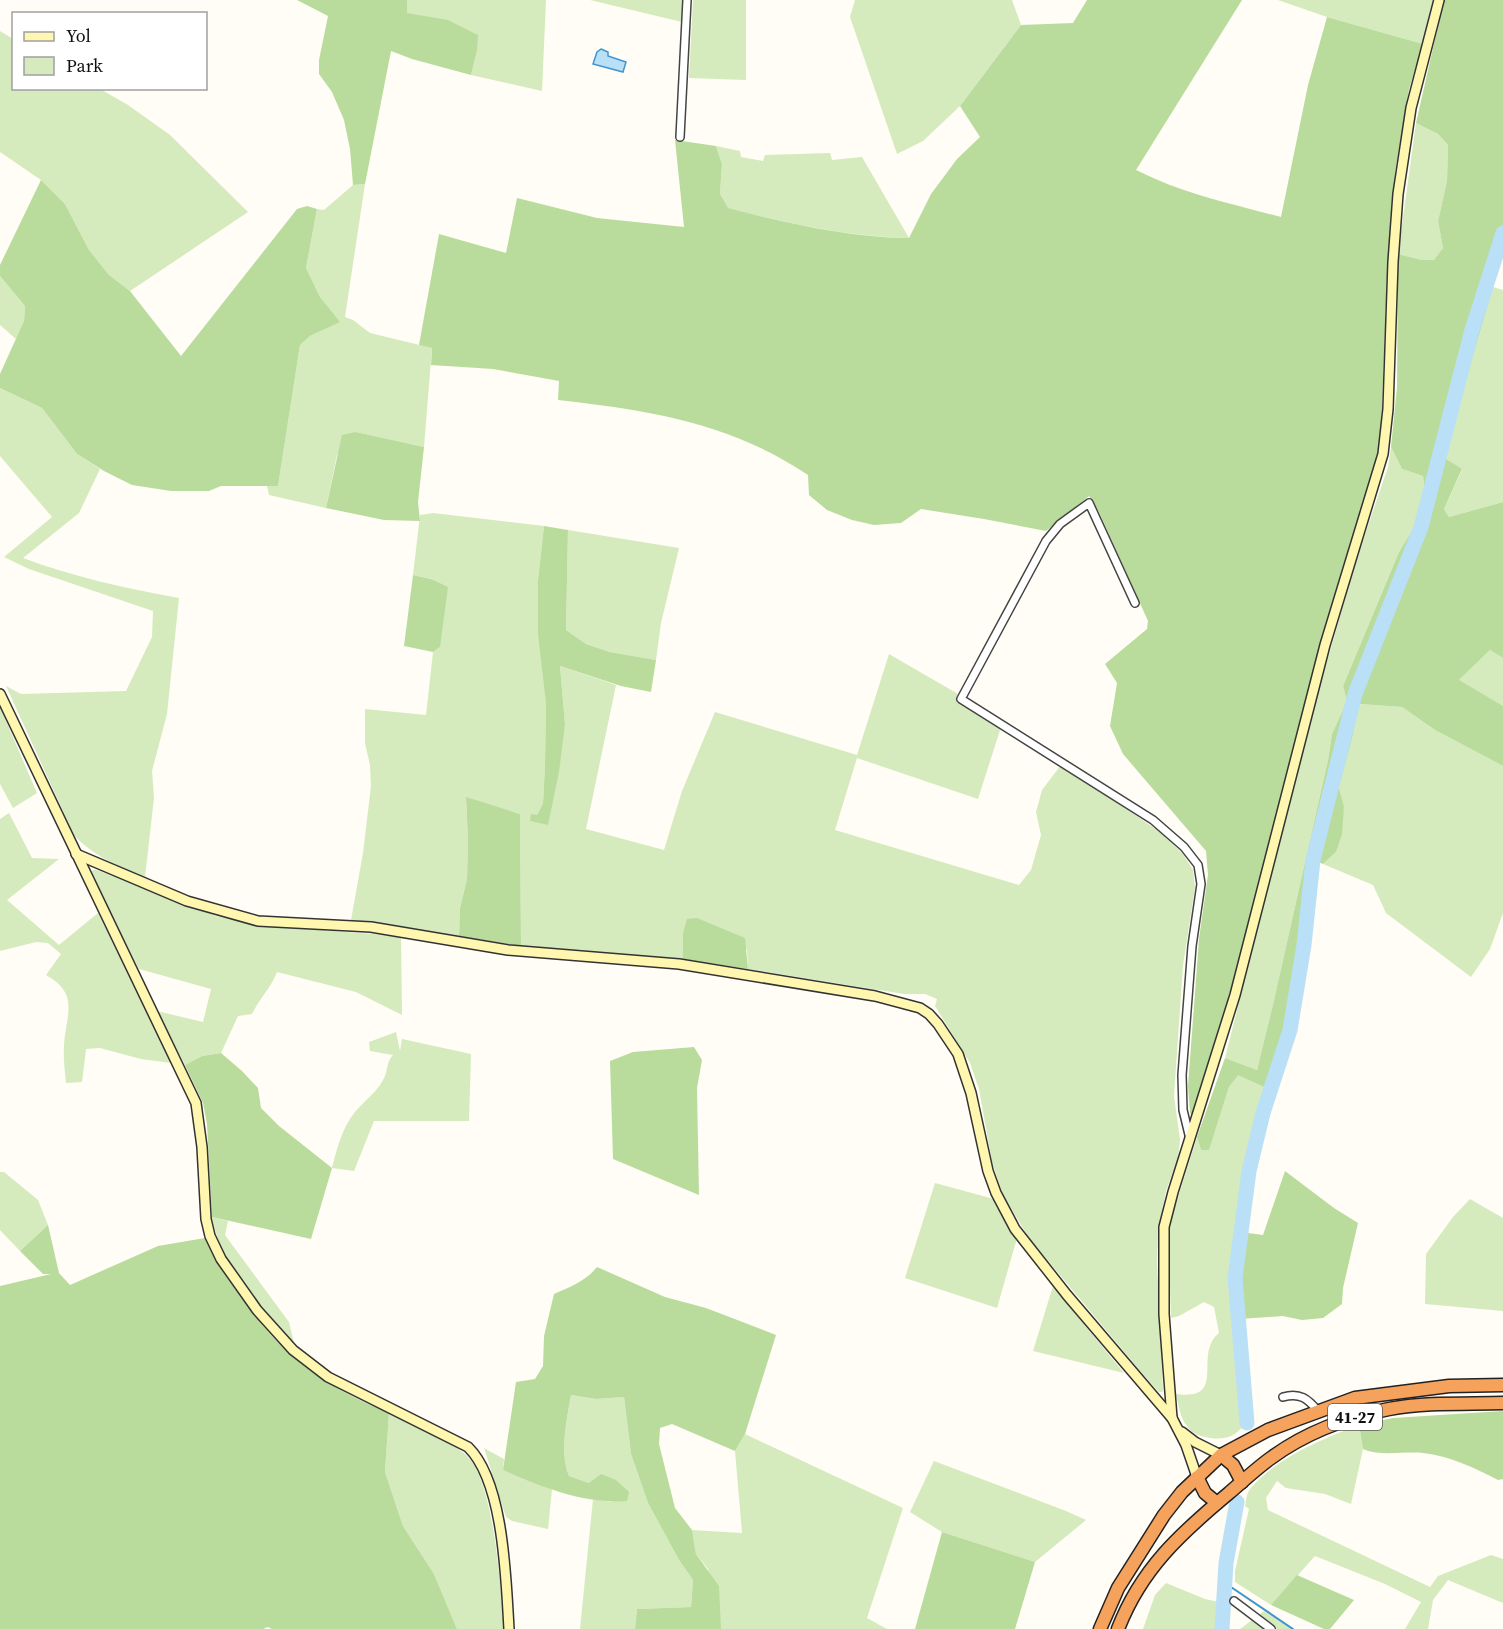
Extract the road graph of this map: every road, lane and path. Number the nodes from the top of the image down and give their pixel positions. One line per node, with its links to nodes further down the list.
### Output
1 (687, 0): 3 (street)
2 (1439, 0): 7 (street)
3 (680, 137)
4 (1135, 603): 7 (street)
5 (0, 694): 6 (street)
6 (75, 854): 12 (street); 19 (street)
7 (1190, 1139): 12 (street)
8 (1503, 1385): 11 (highway, 41-27)
9 (1283, 1397): 11 (street)
10 (1503, 1402): 16 (highway, 41-27)
11 (1318, 1411): 14 (highway)
12 (1172, 1418): 13 (street)
13 (1178, 1429): 14 (street); 15 (street)
14 (1221, 1455): 15 (highway); 16 (highway)
15 (1197, 1477): 17 (highway); 20 (highway)
16 (1242, 1482): 17 (highway, 41-27)
17 (1217, 1503): 21 (highway, 41-27)
18 (1234, 1601): 22 (street)
19 (509, 1629)
20 (1100, 1629)
21 (1118, 1629)
22 (1271, 1629)

